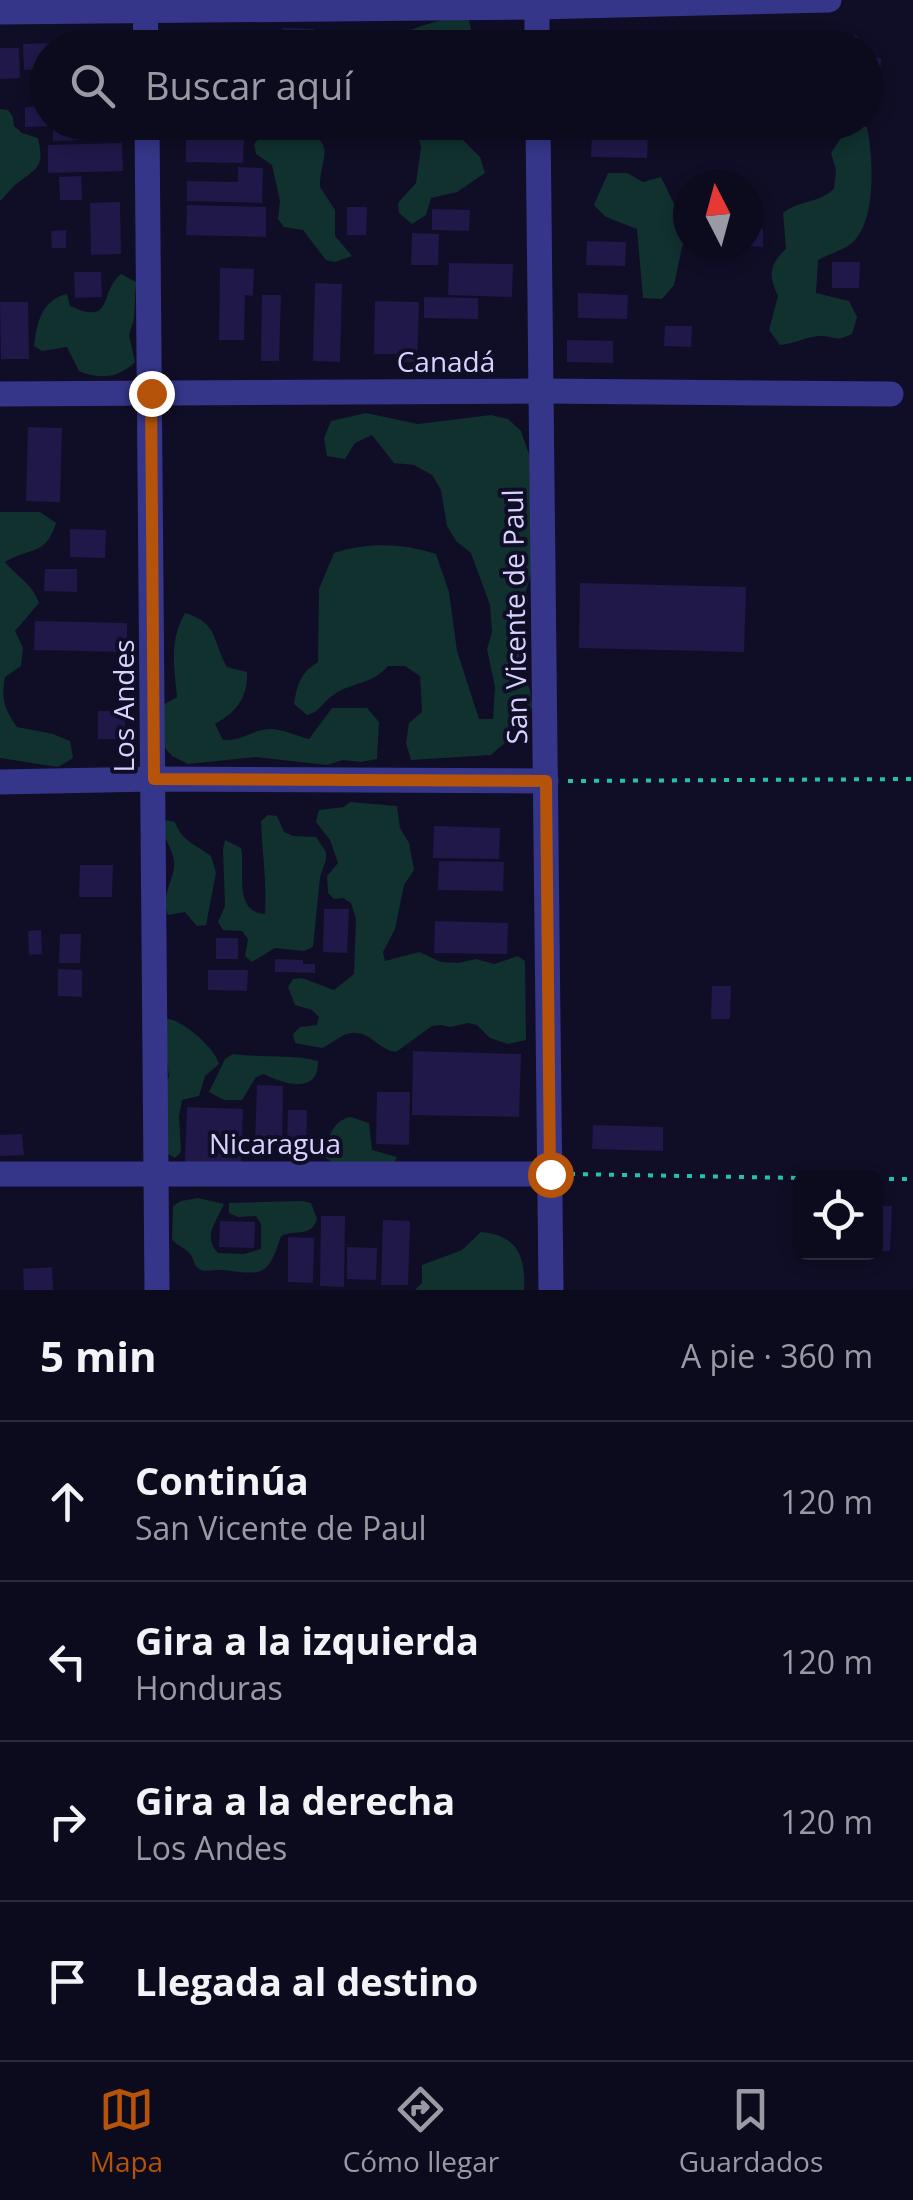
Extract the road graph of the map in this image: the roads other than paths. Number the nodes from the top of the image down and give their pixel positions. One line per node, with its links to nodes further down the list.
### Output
1 (829, 0): 2 (street)
2 (537, 4): 3 (street); 5 (street)
3 (146, 5): 4 (street)
4 (0, 12)
5 (538, 30)
6 (147, 140): 9 (street, Los Andes)
7 (538, 140): 8 (street, San Vicente de Paul)
8 (541, 391): 9 (street, Canadá); 11 (street, Canadá); 13 (street, San Vicente de Paul)
9 (151, 393): 10 (street, Canadá); 12 (street, Los Andes)
10 (0, 394)
11 (892, 394)
12 (154, 779): 13 (street); 14 (street); 15 (street, Los Andes)
13 (546, 781): 17 (street, San Vicente de Paul)
14 (0, 782)
15 (156, 1172): 16 (street, Nicaragua); 17 (street, Nicaragua); 18 (street, Los Andes)
16 (0, 1174)
17 (550, 1174): 19 (street, San Vicente de Paul)
18 (157, 1290)
19 (552, 1290)

